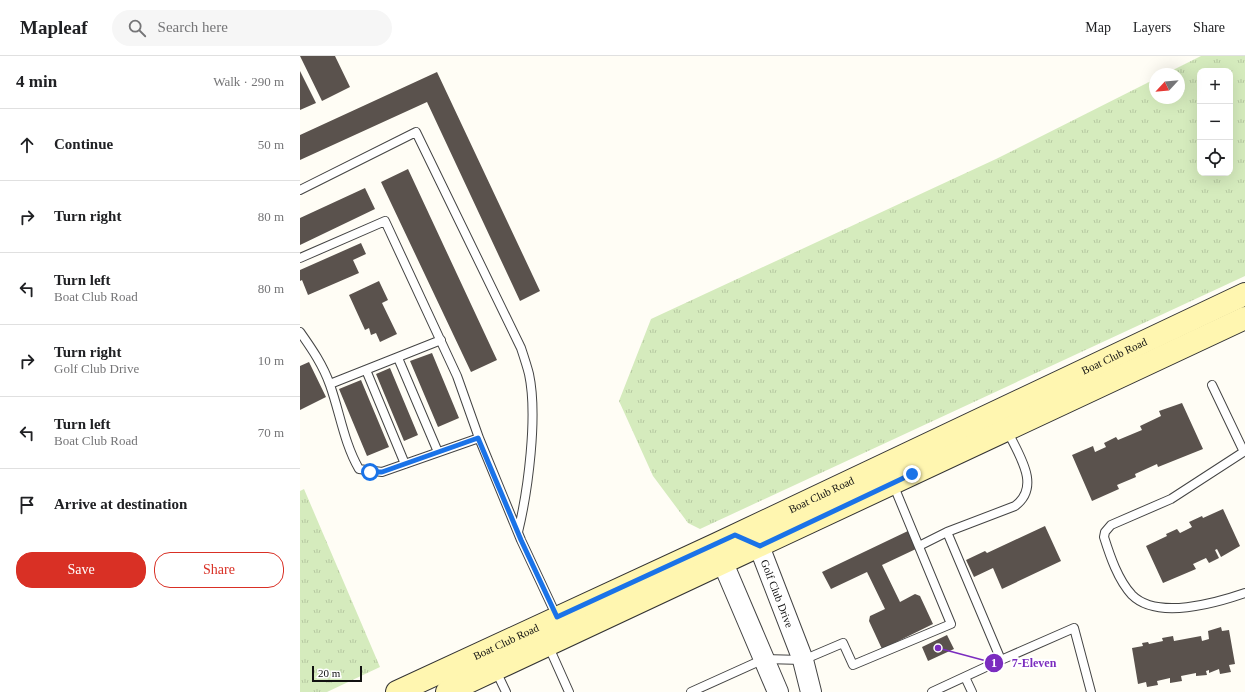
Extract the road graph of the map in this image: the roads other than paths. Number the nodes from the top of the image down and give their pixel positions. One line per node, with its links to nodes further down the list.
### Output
1 (300, 190): 17 (lane)
2 (300, 258): 6 (lane)
3 (1245, 294): 19 (main road, Boat Club Road)
4 (1245, 318): 11 (main road, Boat Club Road)
5 (300, 332): 9 (lane)
6 (441, 340): 7 (lane); 12 (lane)
7 (398, 358): 8 (lane); 14 (lane)
8 (366, 370): 9 (lane); 15 (lane)
9 (330, 384): 15 (lane)
10 (1212, 385): 13 (lane)
11 (1007, 430): 16 (main road, Boat Club Road); 18 (lane)
12 (478, 438): 14 (lane); 17 (lane)
13 (1244, 451): 23 (lane)
14 (438, 452): 15 (lane)
15 (405, 464)
16 (893, 484): 20 (main road, Boat Club Road); 21 (lane)
17 (518, 532): 24 (lane)
18 (947, 532): 21 (lane); 28 (lane)
19 (735, 535): 20 (street, Golf Club Drive); 22 (street); 24 (main road, Boat Club Road)
20 (760, 546): 22 (main road, Boat Club Road); 27 (street, Golf Club Drive)
21 (919, 546): 27 (lane)
22 (723, 563): 25 (main road, Boat Club Road); 26 (street)
23 (1245, 593)
24 (557, 617): 31 (main road, Boat Club Road)
25 (548, 644): 29 (main road, Boat Club Road); 34 (lane)
26 (764, 659): 27 (lane); 35 (lane); 36 (street)
27 (803, 660): 37 (street, Golf Club Drive)
28 (1001, 660): 30 (lane); 40 (lane)
29 (495, 669): 32 (main road, Boat Club Road); 33 (lane)
30 (965, 677): 38 (lane); 39 (lane)
31 (397, 692)
32 (447, 692)
33 (506, 692)
34 (569, 692)
35 (691, 692)
36 (778, 692)
37 (811, 692)
38 (932, 692)
39 (972, 692)
40 (1091, 692)

